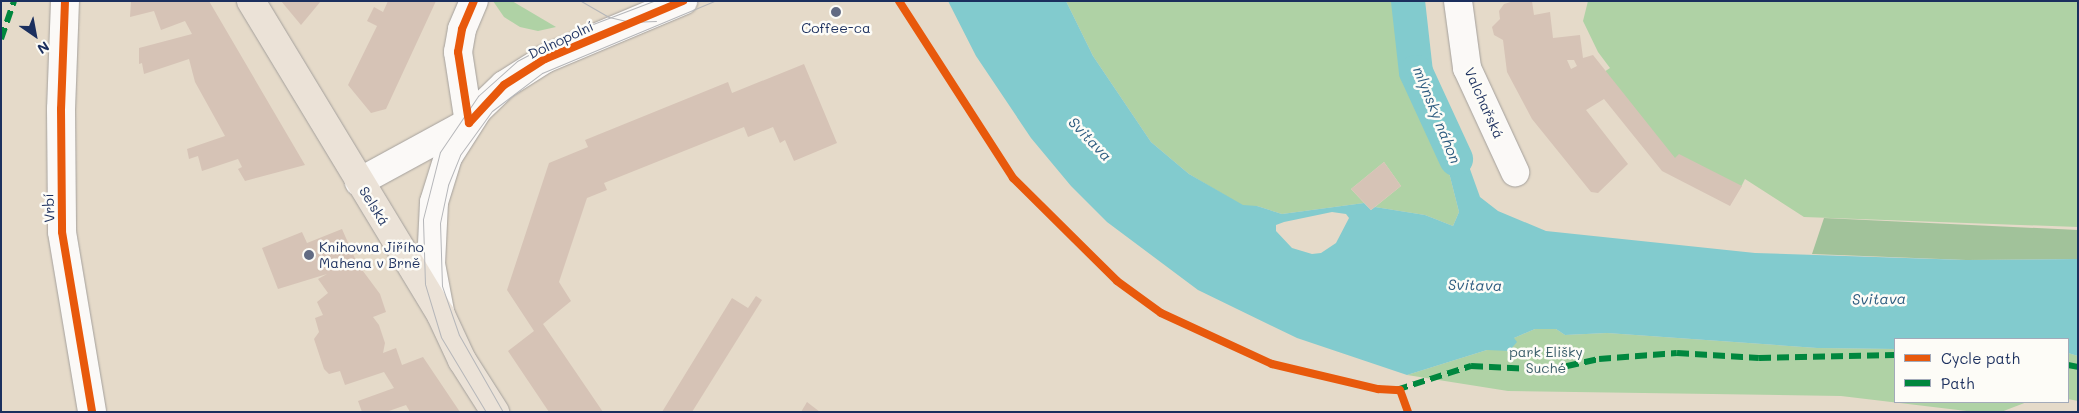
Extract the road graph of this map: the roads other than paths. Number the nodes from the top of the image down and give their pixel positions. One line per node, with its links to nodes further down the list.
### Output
1 (66, 1): 10 (street, Vrbí)
2 (251, 1): 8 (main road, Selská)
3 (474, 1): 6 (street)
4 (683, 1): 6 (street, Dolnopolní)
5 (1458, 1): 7 (street, Valchařská)
6 (469, 122): 8 (street, Dolnopolní); 9 (street, Dolnopolní)
7 (1515, 172)
8 (359, 182): 9 (main road, Selská)
9 (441, 315): 11 (main road, Selská)
10 (92, 412)
11 (495, 412)

